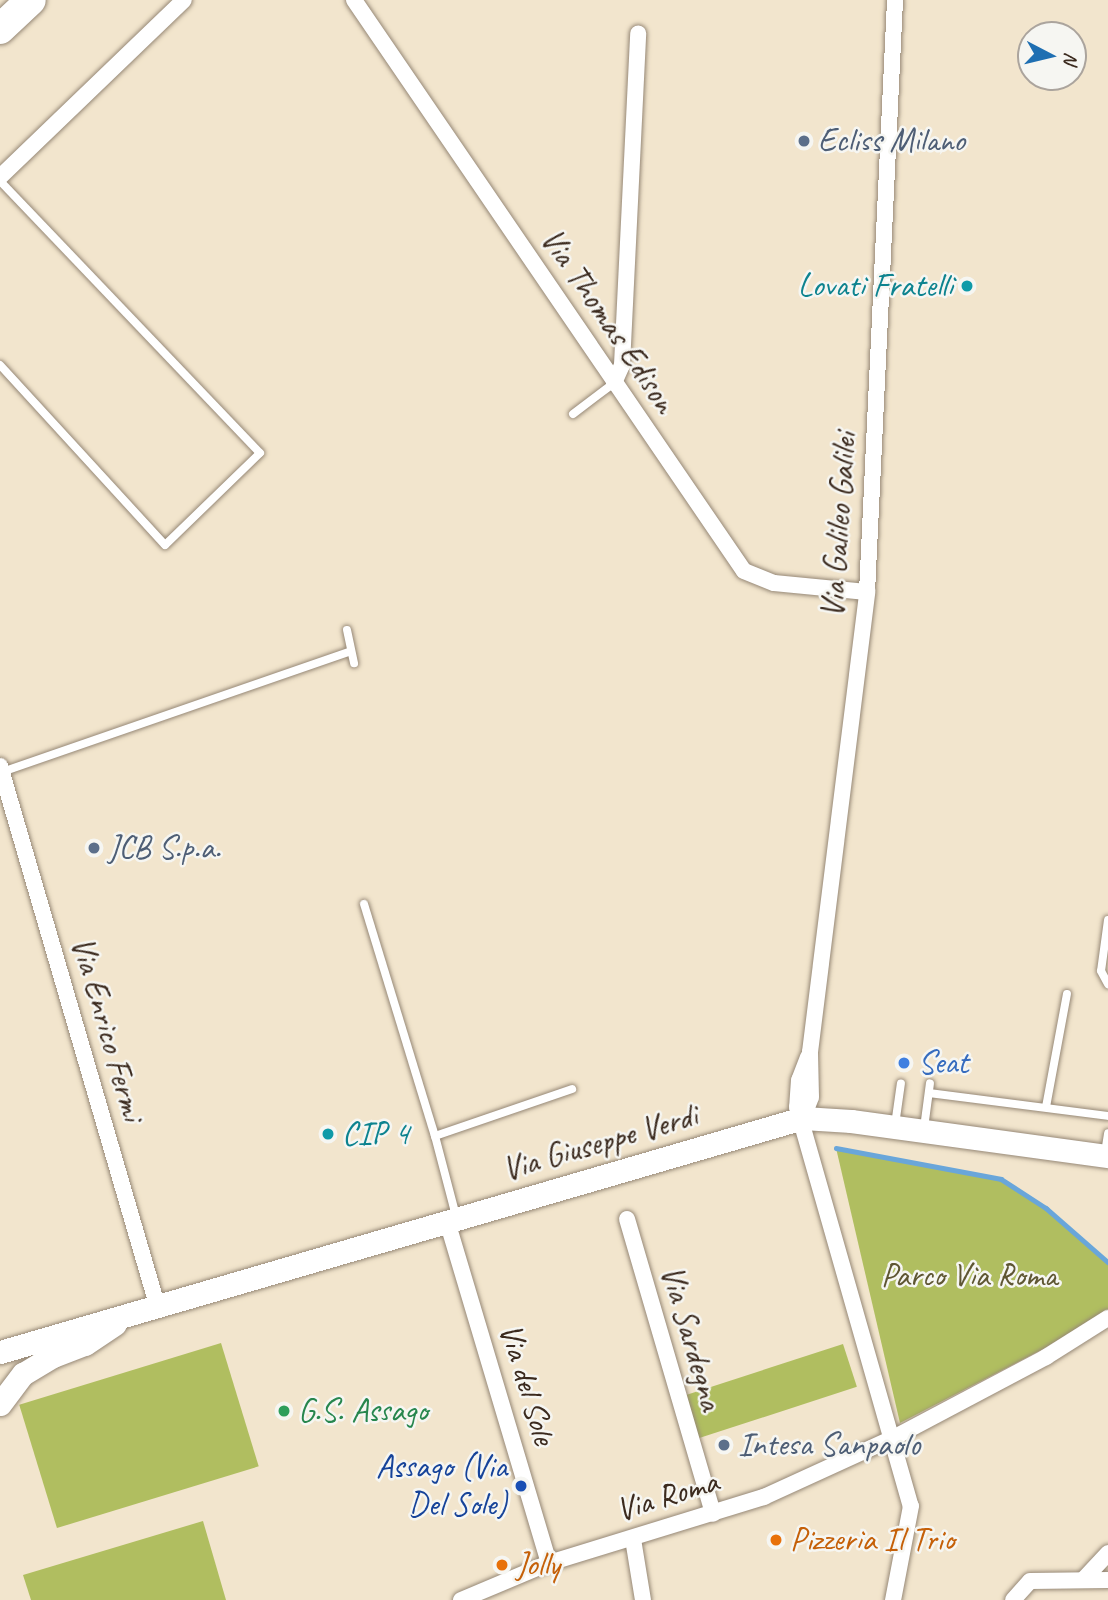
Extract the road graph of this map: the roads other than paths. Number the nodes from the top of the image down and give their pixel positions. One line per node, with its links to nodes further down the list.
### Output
1 (31, 0): 5 (highway)
2 (184, 0): 7 (street)
3 (354, 0): 9 (street, Via Thomas Edison)
4 (895, 0): 11 (street, Via Galileo Galilei)
5 (0, 29)
6 (638, 33): 9 (street)
7 (0, 179): 8 (lane)
8 (0, 365)
9 (614, 383): 10 (lane); 11 (street, Via Thomas Edison)
10 (573, 414)
11 (867, 592): 26 (street, Via Galileo Galilei)
12 (347, 630): 13 (lane)
13 (351, 651): 14 (lane); 15 (lane)
14 (354, 663)
15 (1, 769): 34 (street, Via Enrico Fermi)
16 (364, 904): 30 (lane)
17 (1108, 920): 18 (lane)
18 (1108, 984)
19 (1067, 994): 24 (lane)
20 (901, 1083): 27 (lane)
21 (930, 1083): 23 (lane)
22 (572, 1089): 30 (lane)
23 (929, 1093): 24 (lane); 28 (lane)
24 (1046, 1107): 25 (lane)
25 (1108, 1116)
26 (803, 1118): 27 (main road, Via Giuseppe Verdi); 33 (main road, Via Giuseppe Verdi); 39 (street, Via Galileo Galilei)
27 (895, 1127): 28 (main road, Via Giuseppe Verdi)
28 (924, 1130): 31 (main road, Via Giuseppe Verdi)
29 (1108, 1133): 31 (lane)
30 (435, 1136): 33 (lane)
31 (1106, 1156)
32 (627, 1219): 40 (street, Via Sardegna)
33 (452, 1220): 34 (main road, Via Giuseppe Verdi); 43 (street, Via del Sole)
34 (158, 1308): 36 (main road, Via Giuseppe Verdi)
35 (1108, 1318): 39 (street, Via Roma)
36 (120, 1320): 37 (main road, Via Giuseppe Verdi); 38 (main road, Via Giuseppe Verdi)
37 (0, 1352)
38 (0, 1404)
39 (895, 1437): 40 (street, Via Roma); 48 (street, Via Galileo Galilei)
40 (713, 1514): 41 (street, Via Roma)
41 (633, 1539): 43 (street, Via Roma); 47 (street)
42 (1108, 1553): 44 (street)
43 (549, 1563): 46 (street, Via Roma)
44 (1083, 1580): 45 (street); 49 (street)
45 (1108, 1580)
46 (461, 1600)
47 (643, 1600)
48 (893, 1600)
49 (1013, 1600)

